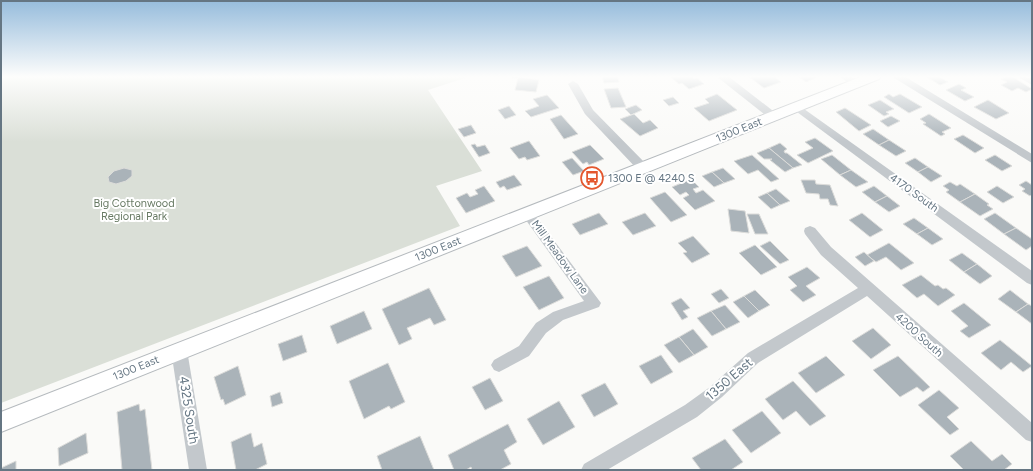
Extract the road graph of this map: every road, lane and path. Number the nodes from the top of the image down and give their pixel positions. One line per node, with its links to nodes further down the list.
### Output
1 (580, 98): 8 (street)
2 (750, 98): 6 (street)
3 (820, 98): 5 (main road, 1300 East)
4 (932, 98): 7 (street)
5 (797, 107): 6 (main road, 1300 East); 11 (street, 4170 South)
6 (773, 116): 8 (main road, 1300 East)
7 (1032, 159)
8 (643, 168): 9 (main road, 1300 East)
9 (527, 213): 13 (main road, 1300 East); 14 (street, Mill Meadow Lane)
10 (810, 231): 12 (street, 4200 South)
11 (1032, 279)
12 (868, 289): 16 (street, 4200 South); 18 (street, 1350 East)
13 (179, 350): 15 (main road, 1300 East); 17 (street, 4325 South)
14 (499, 365)
15 (1, 422)
16 (1032, 434)
17 (198, 470)
18 (590, 470)

